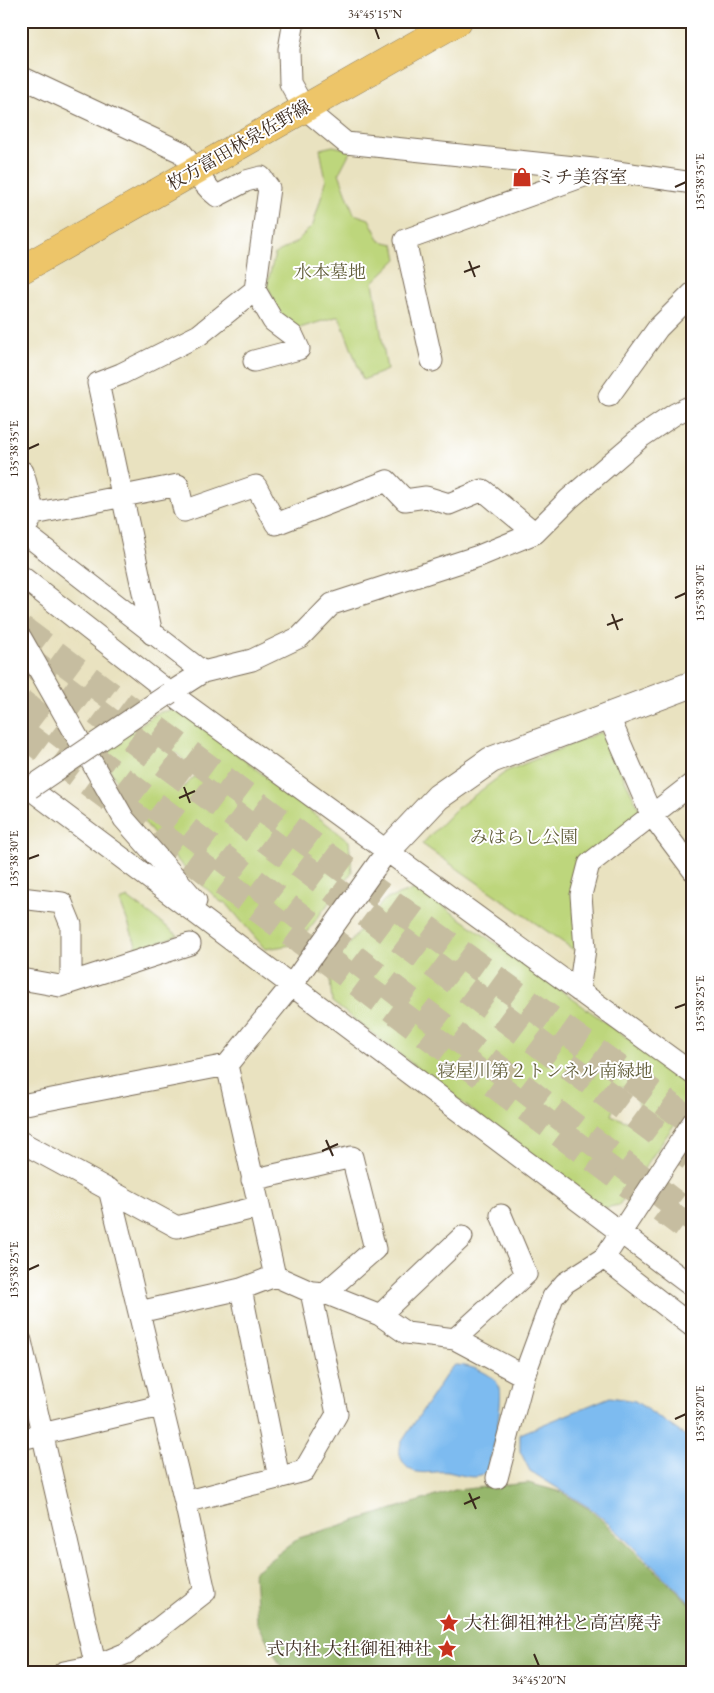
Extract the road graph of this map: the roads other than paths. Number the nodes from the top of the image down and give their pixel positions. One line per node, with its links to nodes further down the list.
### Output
1 (294, 21): 4 (street)
2 (458, 21): 4 (main road, 枚方富田林泉佐野線)
3 (26, 82): 5 (street)
4 (304, 108): 5 (main road, 枚方富田林泉佐野線); 6 (street)
5 (196, 170): 8 (main road, 枚方富田林泉佐野線); 9 (street)
6 (603, 170): 7 (street); 12 (street)
7 (693, 183)
8 (21, 270)
9 (255, 290): 11 (street); 16 (street)
10 (693, 293): 13 (street)
11 (254, 361)
12 (432, 361)
13 (609, 396)
14 (693, 405): 18 (street)
15 (23, 472): 17 (street)
16 (123, 498): 17 (street); 18 (street); 20 (street)
17 (34, 514): 20 (street)
18 (535, 533): 22 (street)
19 (21, 576): 24 (street)
20 (152, 634): 22 (street)
21 (21, 638): 32 (street)
22 (203, 672): 24 (street)
23 (693, 684): 25 (street)
24 (170, 693): 27 (street, bridge); 29 (street)
25 (609, 717): 28 (street); 29 (street)
26 (693, 783): 28 (street)
27 (24, 789): 32 (street)
28 (651, 814): 30 (street); 37 (street)
29 (387, 851): 36 (street); 37 (street)
30 (693, 870)
31 (21, 898): 35 (street)
32 (218, 928): 36 (street)
33 (190, 944): 35 (street)
34 (21, 980): 35 (street)
35 (72, 982)
36 (291, 986): 38 (street); 47 (street)
37 (579, 991): 39 (street)
38 (227, 1065): 40 (street); 43 (street)
39 (693, 1074)
40 (21, 1105)
41 (693, 1122): 47 (street)
42 (21, 1142): 44 (street)
43 (252, 1180): 45 (street); 53 (street)
44 (109, 1189): 45 (street); 54 (street)
45 (258, 1207): 50 (street)
46 (501, 1214): 57 (street)
47 (621, 1232): 49 (street); 51 (street)
48 (462, 1237): 55 (street)
49 (604, 1258): 56 (street); 59 (street)
50 (275, 1276): 52 (street); 53 (street)
51 (693, 1287)
52 (241, 1289): 54 (street); 63 (street)
53 (318, 1292): 55 (street); 63 (street)
54 (139, 1312): 60 (street)
55 (380, 1315): 57 (street)
56 (693, 1327)
57 (455, 1340): 59 (street)
58 (21, 1341): 61 (street)
59 (524, 1376): 64 (street)
60 (160, 1406): 61 (street); 65 (street)
61 (42, 1434): 62 (street); 66 (street)
62 (21, 1439)
63 (279, 1478): 65 (street)
64 (496, 1478)
65 (185, 1502): 66 (street)
66 (96, 1669): 67 (street)
67 (64, 1672)

